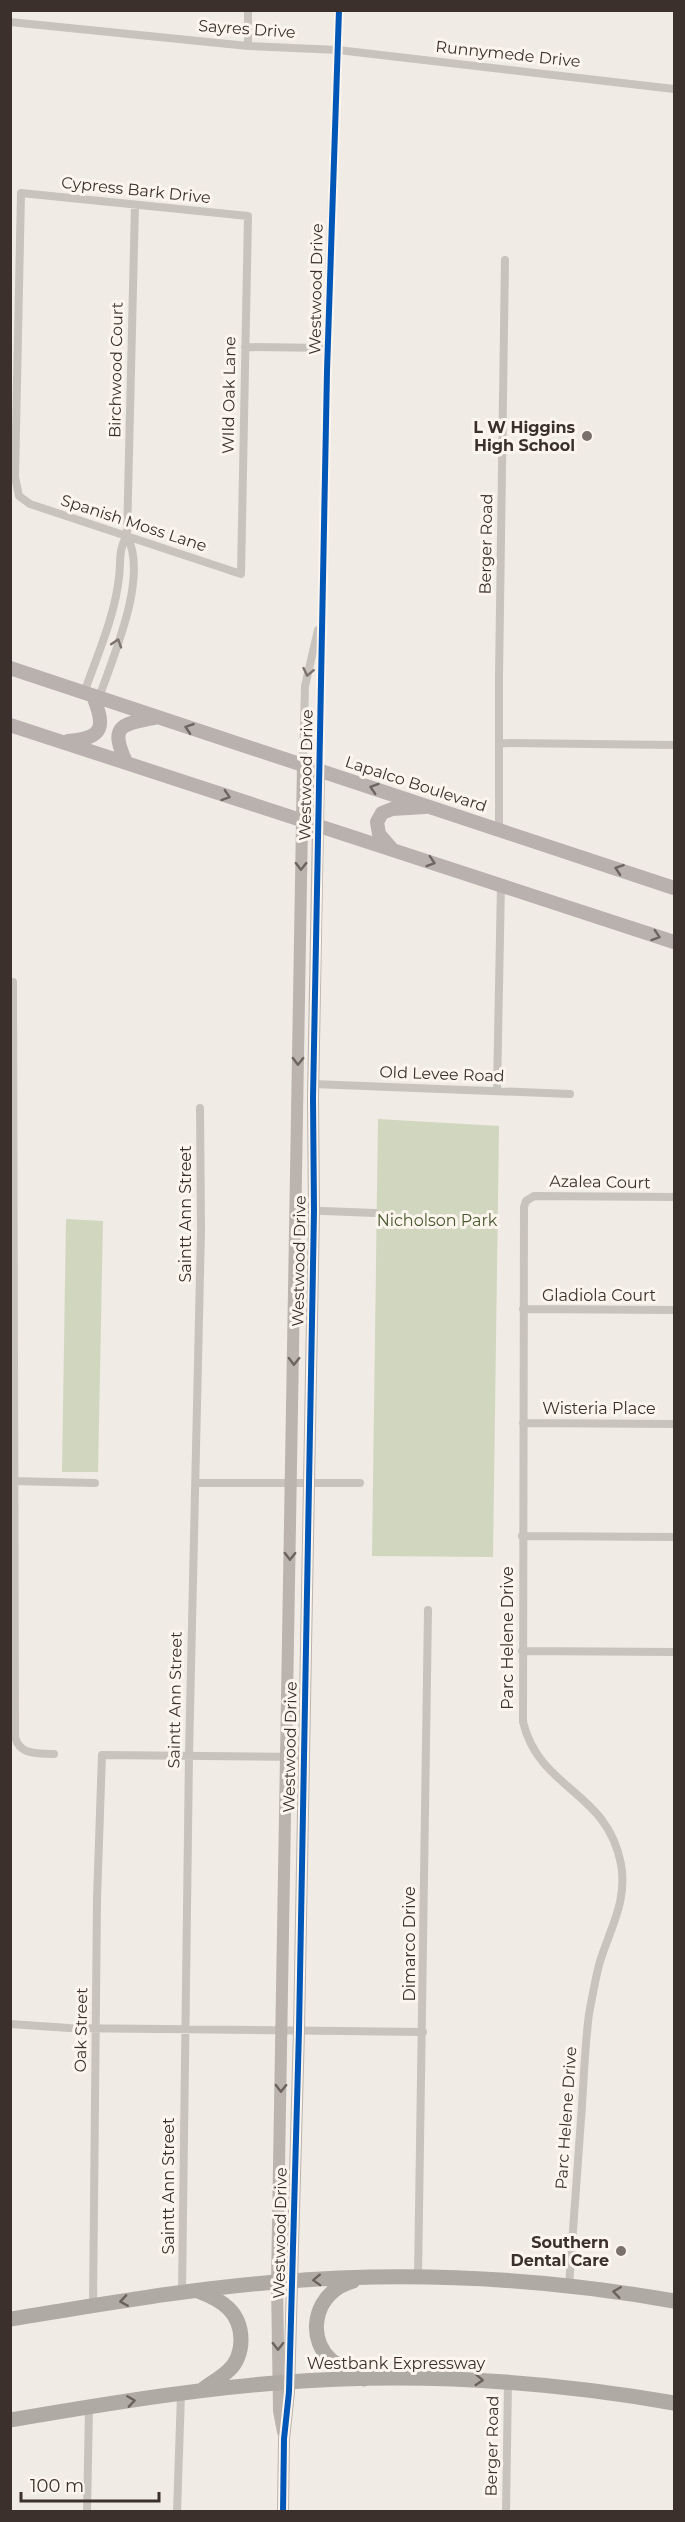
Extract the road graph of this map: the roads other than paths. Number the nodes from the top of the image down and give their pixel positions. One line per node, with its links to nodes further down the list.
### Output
1 (248, 10): 4 (street)
2 (339, 10): 5 (street, Westwood Drive)
3 (10, 22): 4 (street, Sayres Drive)
4 (249, 46): 5 (street, Sayres Drive)
5 (338, 50): 6 (street, Runnymede Drive); 12 (street, Westwood Drive)
6 (675, 89)
7 (135, 205): 8 (street, Cypress Bark Drive); 10 (street, Cypress Bark Drive); 13 (street, Birchwood Court)
8 (248, 216): 11 (street, WIld Oak Lane)
9 (505, 260): 21 (street, Berger Road)
10 (14, 341): 13 (street, Spanish Moss Lane)
11 (245, 347): 12 (street); 14 (street, WIld Oak Lane)
12 (328, 348): 15 (street, Westwood Drive)
13 (127, 536): 14 (street, Spanish Moss Lane); 17 (street); 17 (street, one-way to 13)
14 (240, 574)
15 (322, 615): 24 (street, Westwood Drive, one-way to 24); 25 (street, Westwood Drive)
16 (10, 668): 17 (main road, Lapalco Boulevard)
17 (92, 696): 18 (main road, Lapalco Boulevard); 20 (main road)
18 (156, 717): 23 (main road); 24 (main road, Lapalco Boulevard, one-way to 18)
19 (10, 725): 20 (main road)
20 (63, 741): 23 (main road)
21 (499, 743): 22 (street); 29 (street, Berger Road)
22 (675, 745)
23 (126, 762): 27 (main road, one-way to 27)
24 (303, 765): 25 (main road, Lapalco Boulevard); 27 (street, Westwood Drive)
25 (319, 770): 26 (main road, Lapalco Boulevard, one-way to 25); 28 (street, Westwood Drive)
26 (433, 807): 29 (main road, Lapalco Boulevard); 30 (main road)
27 (302, 821): 28 (main road); 41 (street, Westwood Drive, one-way to 41)
28 (320, 826): 30 (main road); 35 (street, Westwood Drive)
29 (499, 828): 32 (main road, Lapalco Boulevard, one-way to 29)
30 (392, 849): 31 (main road, one-way to 31)
31 (501, 884): 33 (main road, one-way to 33); 36 (street)
32 (675, 888)
33 (675, 942)
34 (13, 981): 48 (street)
35 (313, 1083): 36 (street, Old Levee Road); 42 (street, Westwood Drive)
36 (497, 1091): 37 (street, Old Levee Road)
37 (570, 1094)
38 (201, 1108): 50 (street, Saintt Ann Street)
39 (675, 1197): 40 (street, Azalea Court)
40 (526, 1201): 44 (street, Parc Helene Drive)
41 (297, 1210): 42 (street); 51 (street, Westwood Drive, one-way to 51)
42 (314, 1211): 43 (street); 52 (street, Westwood Drive)
43 (375, 1213)
44 (523, 1309): 45 (street, Gladiola Court); 46 (street, Parc Helene Drive)
45 (675, 1310)
46 (523, 1423): 47 (street, Wisteria Place); 54 (street, Parc Helene Drive)
47 (675, 1424)
48 (13, 1480): 49 (street); 59 (street)
49 (95, 1483)
50 (196, 1483): 51 (street); 60 (street, Saintt Ann Street)
51 (291, 1484): 52 (street); 61 (street, Westwood Drive, one-way to 61)
52 (309, 1484): 53 (street); 62 (street, Westwood Drive)
53 (360, 1484)
54 (522, 1536): 55 (street); 57 (street, Parc Helene Drive)
55 (675, 1538)
56 (428, 1610): 68 (street, Dimarco Drive)
57 (522, 1651): 58 (street); 72 (street, Parc Helene Drive)
58 (675, 1652)
59 (54, 1754)
60 (189, 1755): 61 (street); 64 (street, Oak Street); 65 (street, Saintt Ann Street)
61 (287, 1757): 62 (street); 66 (street, Westwood Drive)
62 (303, 1758): 67 (street, Westwood Drive)
63 (10, 2024): 64 (street)
64 (96, 2028): 65 (street); 75 (street, Oak Street)
65 (184, 2029): 66 (street); 73 (street, Saintt Ann Street)
66 (282, 2030): 67 (street); 71 (street, Westwood Drive, one-way to 71)
67 (299, 2030): 68 (street); 71 (street, Westwood Drive)
68 (423, 2032): 70 (street, Dimarco Drive)
69 (359, 2278): 70 (highway); 71 (highway, one-way to 71); 77 (highway)
70 (418, 2278): 72 (highway)
71 (285, 2281): 73 (highway); 79 (street, Westwood Drive)
72 (569, 2286): 74 (highway, one-way to 72)
73 (189, 2291): 75 (highway, one-way to 75); 80 (highway)
74 (675, 2301)
75 (93, 2306): 76 (highway)
76 (10, 2319)
77 (364, 2379): 78 (highway, Westbank Expressway, one-way to 78); 79 (highway, Westbank Expressway)
78 (508, 2382): 82 (highway, Westbank Expressway); 88 (street, Berger Road)
79 (284, 2383): 80 (highway, Westbank Expressway); 87 (street, Westwood Drive)
80 (199, 2391): 81 (highway, Westbank Expressway)
81 (181, 2394): 83 (highway, Westbank Expressway, one-way to 81); 86 (street)
82 (675, 2403)
83 (89, 2407): 84 (highway, Westbank Expressway); 85 (street)
84 (10, 2420)
85 (87, 2511)
86 (177, 2511)
87 (283, 2511)
88 (506, 2511)

